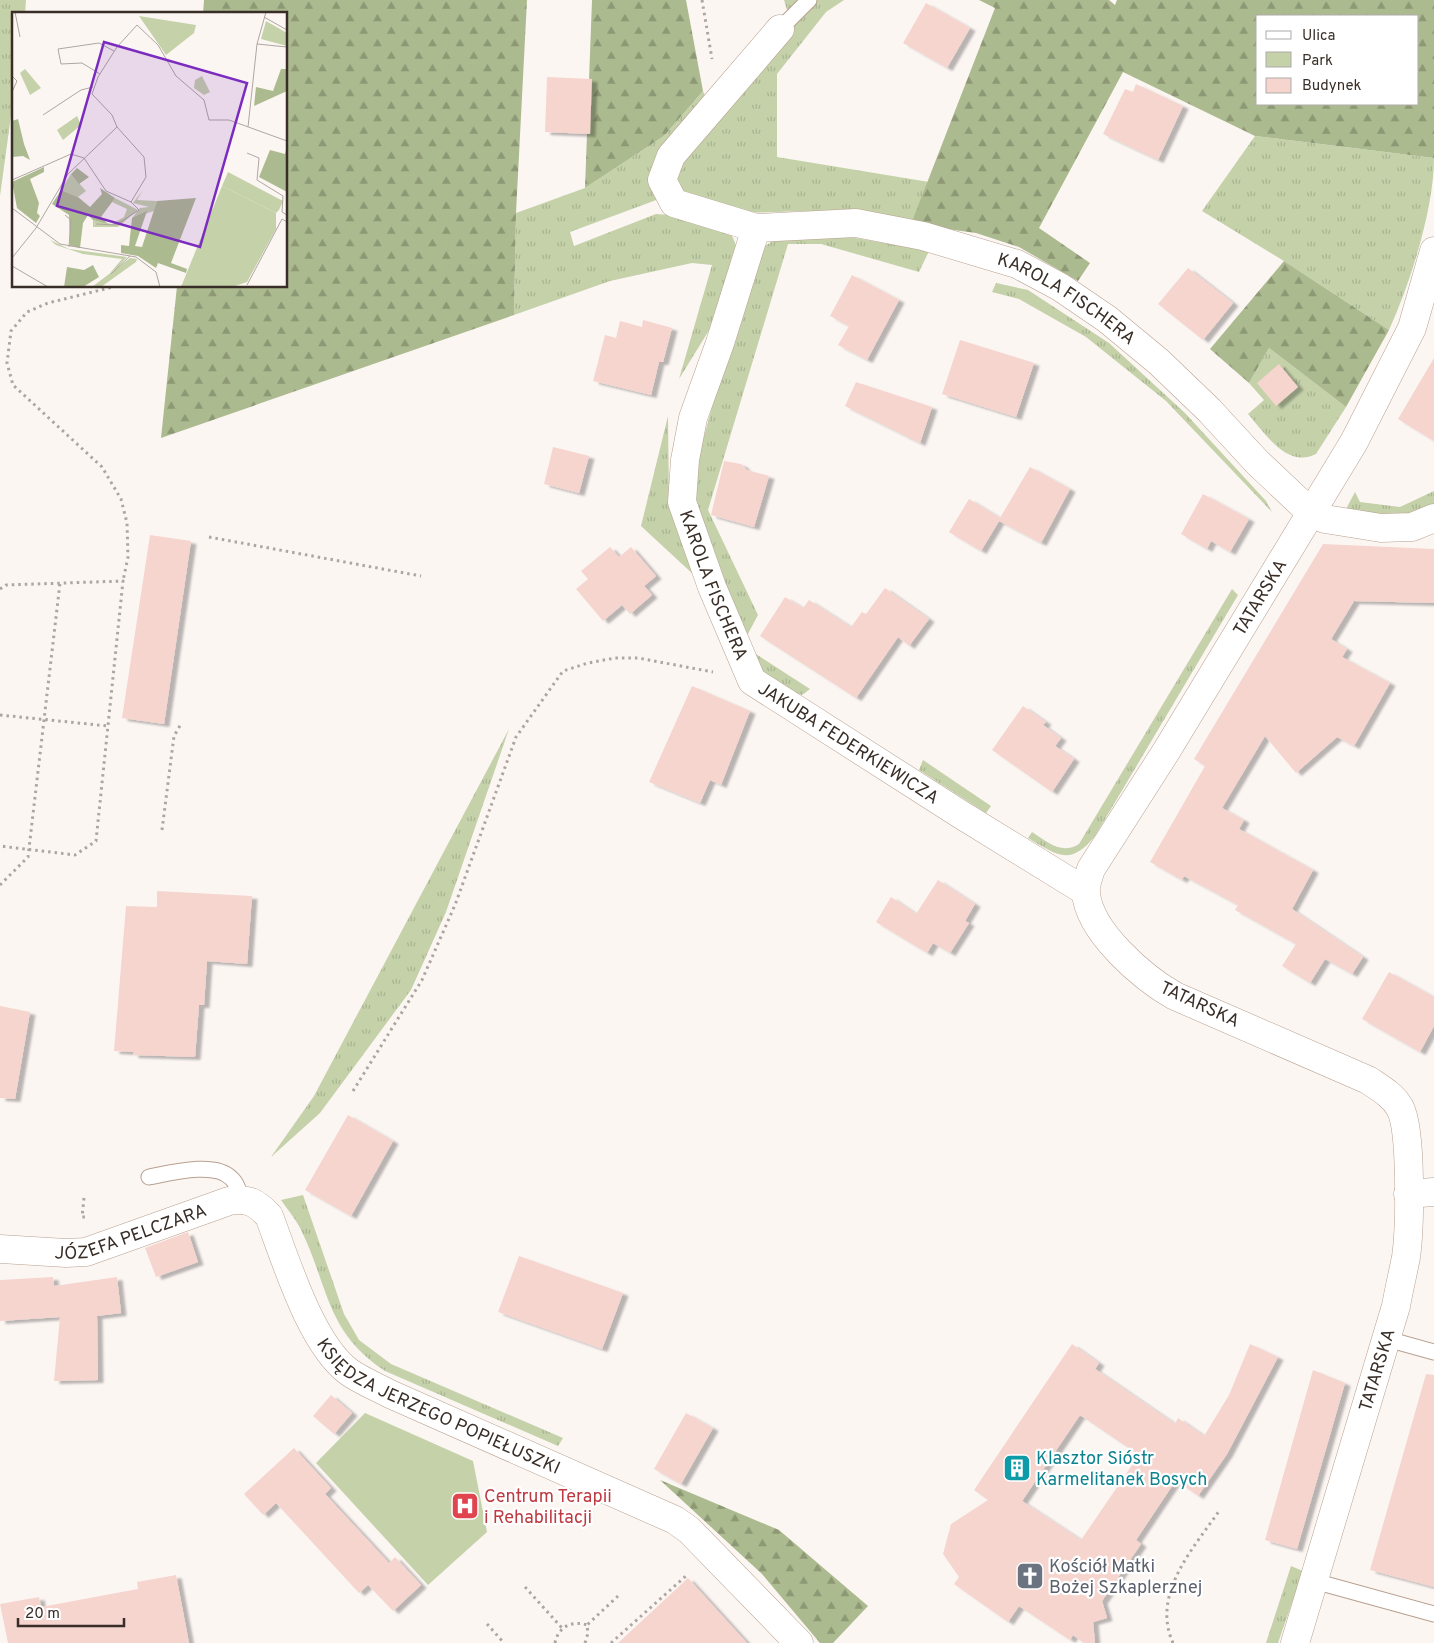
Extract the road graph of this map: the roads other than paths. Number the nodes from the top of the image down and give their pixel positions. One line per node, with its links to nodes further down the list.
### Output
1 (809, 0): 2 (lane, KAROLA FISCHERA)
2 (780, 29): 3 (street, KAROLA FISCHERA)
3 (756, 228): 5 (street, KAROLA FISCHERA); 7 (street, KAROLA FISCHERA)
4 (1434, 251): 5 (street, TATARSKA)
5 (1310, 512): 6 (street); 8 (street, TATARSKA)
6 (1434, 518)
7 (752, 681): 8 (street, JAKUBA FEDERKIEWICZA)
8 (1085, 891): 10 (street, TATARSKA)
9 (149, 1177): 11 (lane)
10 (1421, 1193): 13 (street, TATARSKA)
11 (250, 1202): 12 (street, JÓZEFA PELCZARA); 17 (street, KSIĘDZA JERZEGO POPIEŁUSZKI)
12 (0, 1249)
13 (1387, 1339): 14 (lane); 15 (street, TATARSKA)
14 (1434, 1352)
15 (1314, 1581): 16 (lane); 18 (street, TATARSKA)
16 (1434, 1614)
17 (799, 1643)
18 (1294, 1643)

